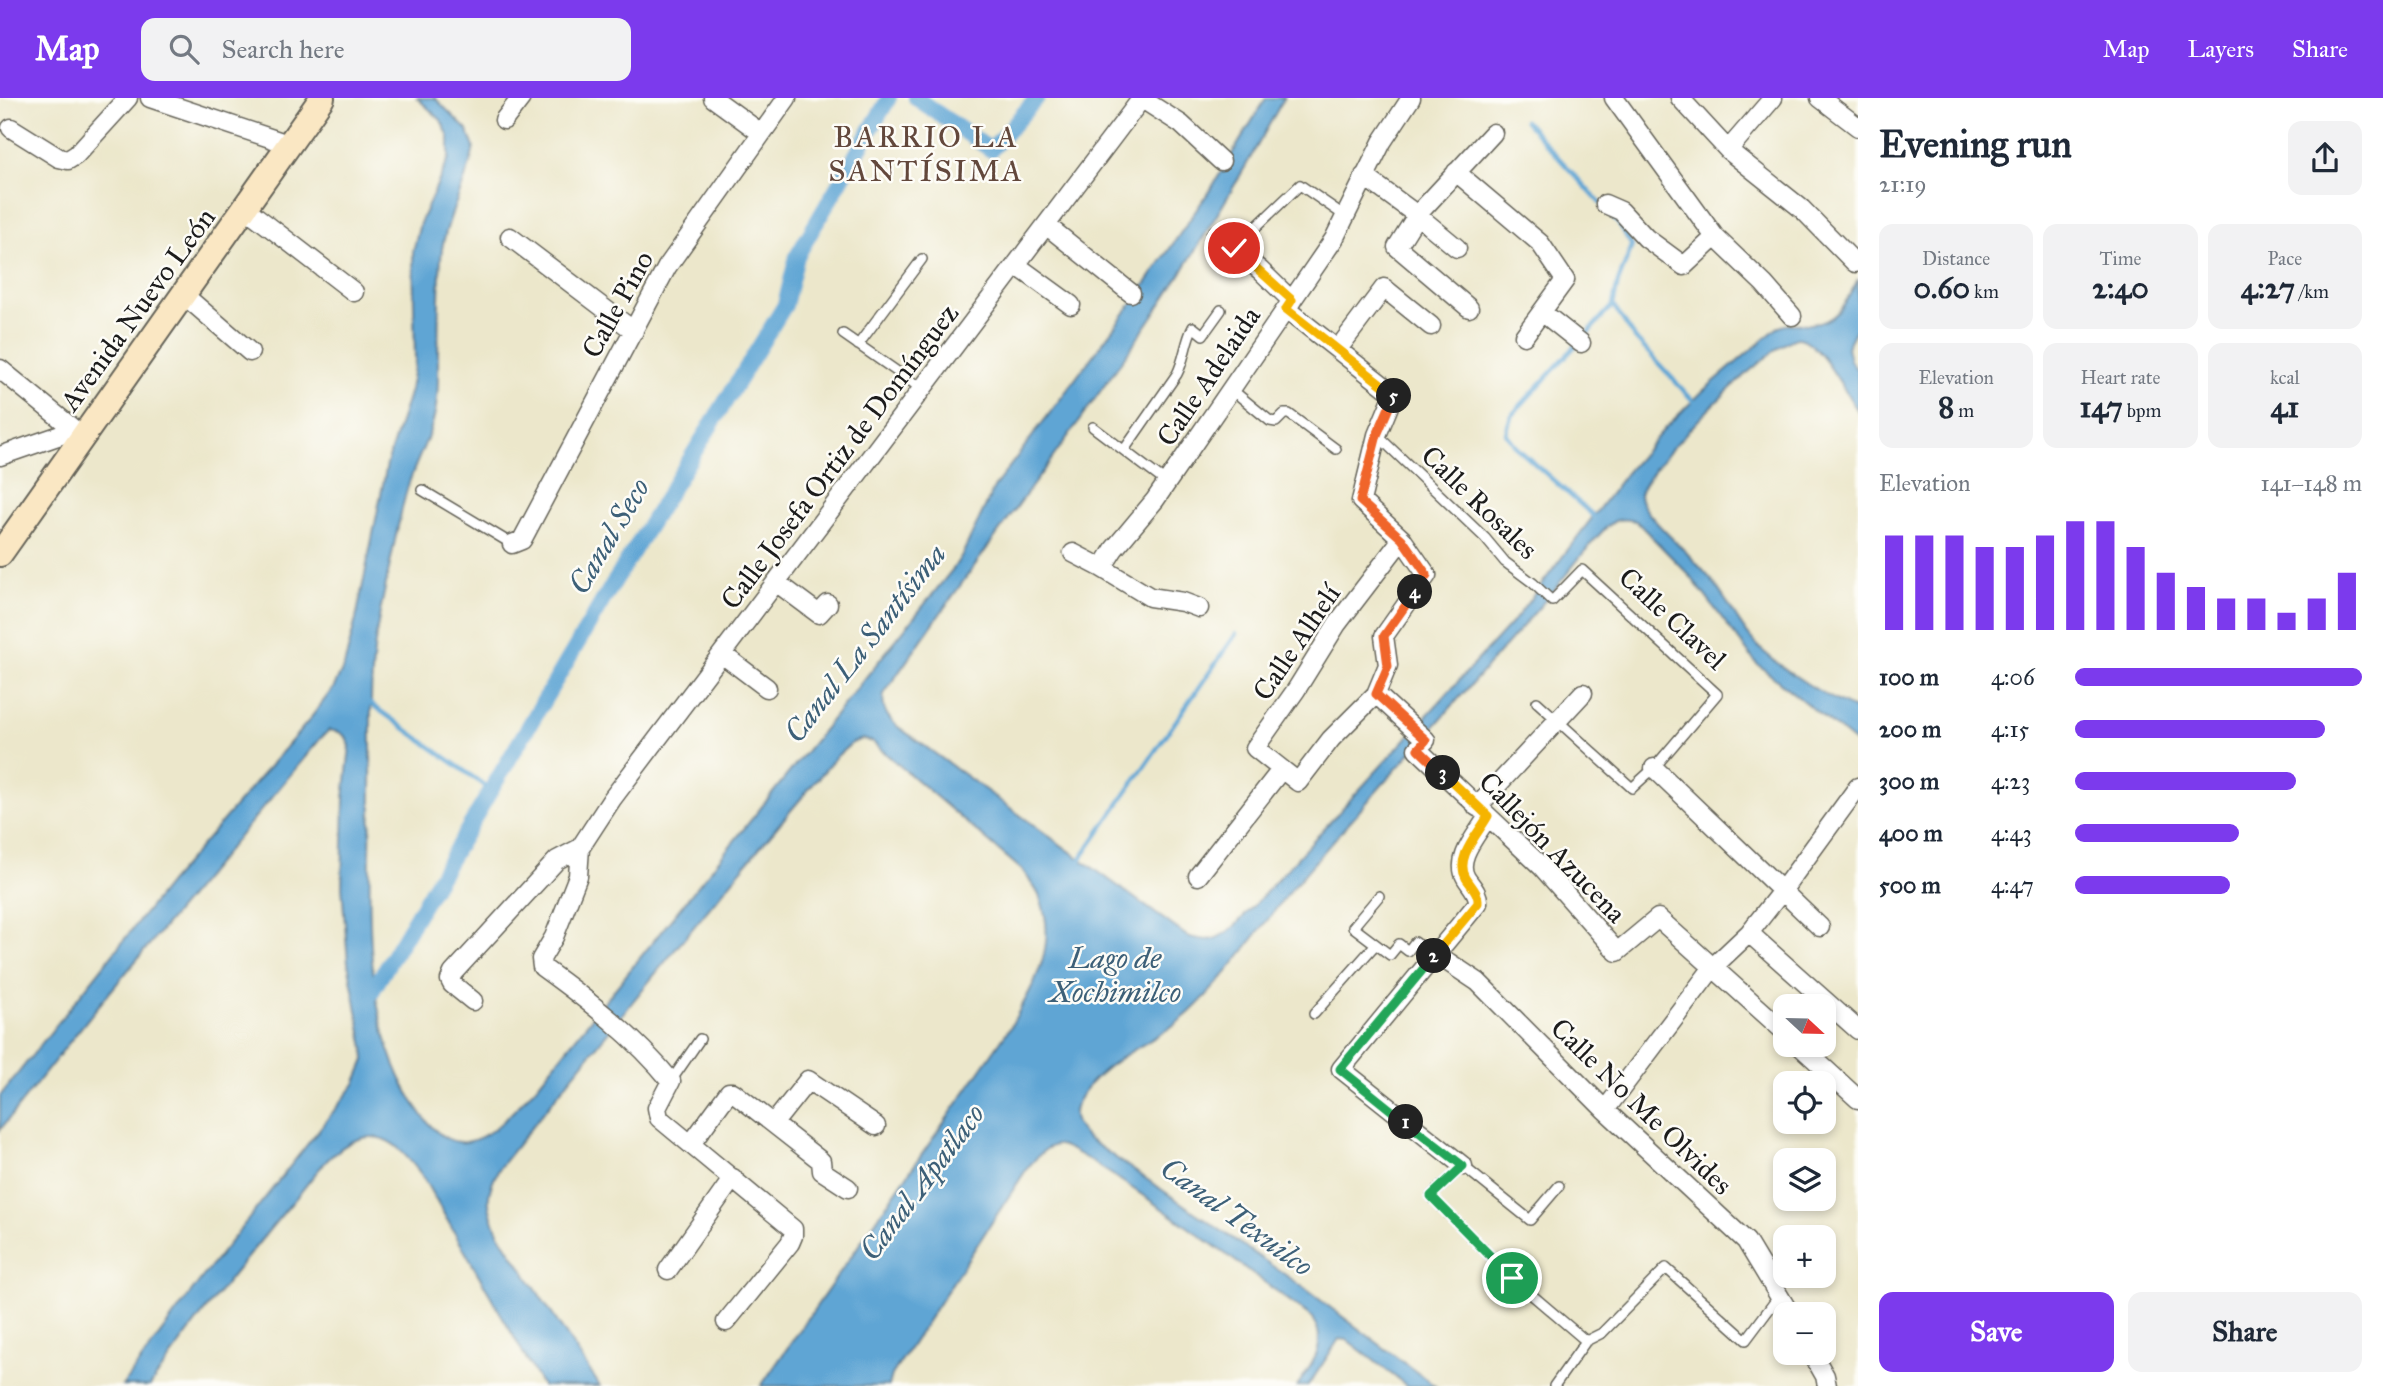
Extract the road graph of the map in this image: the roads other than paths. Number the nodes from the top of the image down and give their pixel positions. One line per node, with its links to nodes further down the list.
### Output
1 (128, 98): 15 (street)
2 (150, 98): 18 (street)
3 (322, 98): 18 (street, Avenida Nuevo León)
4 (521, 98): 13 (street)
5 (713, 98): 17 (street)
6 (787, 98): 17 (street, Calle Pino)
7 (1411, 98): 22 (street, Calle Adelaida)
8 (1614, 98): 30 (street)
9 (1680, 98): 19 (street)
10 (1773, 98): 19 (street)
11 (1820, 98): 14 (street)
12 (1142, 99): 20 (street); 27 (street, Calle Josefa Ortiz de Domínguez)
13 (505, 120)
14 (1858, 127)
15 (11, 128)
16 (1493, 133): 21 (street)
17 (761, 134): 46 (street, Calle Pino)
18 (288, 144): 24 (street, Avenida Nuevo León)
19 (1728, 150): 34 (street)
20 (1221, 161)
21 (1456, 172): 25 (street); 43 (street)
22 (1364, 176): 25 (street); 26 (street, Calle Adelaida)
23 (1605, 204): 30 (street)
24 (245, 208): 36 (street); 38 (street, Avenida Nuevo León)
25 (1418, 215): 32 (street); 41 (street)
26 (1345, 216): 31 (lane); 40 (street, Calle Adelaida)
27 (1046, 225): 35 (street, Calle Josefa Ortiz de Domínguez); 37 (street)
28 (1216, 234): 31 (street)
29 (510, 237): 46 (street)
30 (1715, 237): 44 (street)
31 (1234, 248): 40 (street)
32 (1457, 248)
33 (922, 259): 50 (lane)
34 (1856, 263)
35 (1016, 265): 39 (street); 54 (street, Calle Josefa Ortiz de Domínguez)
36 (354, 292)
37 (1131, 293)
38 (184, 295): 52 (street); 57 (street, Avenida Nuevo León)
39 (1071, 305)
40 (1289, 305): 51 (street); 55 (street, Calle Adelaida)
41 (1469, 308)
42 (1222, 310): 60 (lane)
43 (1542, 312): 48 (street); 49 (street)
44 (1792, 316)
45 (1431, 326): 51 (street)
46 (634, 331): 65 (street, Calle Pino)
47 (843, 334): 50 (lane)
48 (1524, 336)
49 (1581, 343)
50 (858, 345): 54 (lane)
51 (1338, 349): 58 (street)
52 (250, 352)
53 (0, 369): 57 (street)
54 (922, 389): 69 (street, Calle Josefa Ortiz de Domínguez)
55 (1231, 389): 59 (lane); 62 (street, Calle Adelaida)
56 (1093, 427): 60 (lane)
57 (79, 433): 61 (street); 67 (street, Avenida Nuevo León)
58 (1377, 435): 64 (street); 70 (lane, Calle Rosales)
59 (1336, 449)
60 (1124, 450): 62 (lane)
61 (0, 456)
62 (1167, 482): 68 (street, Calle Adelaida)
63 (422, 490): 65 (lane)
64 (1402, 539): 76 (street); 80 (street, Calle Alhelí)
65 (512, 544)
66 (1073, 553): 68 (street)
67 (0, 554)
68 (1102, 568): 72 (street)
69 (776, 582): 71 (street); 73 (street, Calle Josefa Ortiz de Domínguez)
70 (1551, 600): 79 (lane, Calle Clavel)
71 (828, 604)
72 (1199, 608)
73 (722, 654): 74 (street); 83 (street, Calle Josefa Ortiz de Domínguez)
74 (767, 688)
75 (1583, 693): 78 (street)
76 (1376, 694): 80 (street); 82 (street, Callejón Azucena)
77 (1537, 702): 78 (lane)
78 (1558, 722): 79 (lane, Calle Clavel); 82 (street)
79 (1654, 768): 85 (street)
80 (1281, 770): 84 (street)
81 (1858, 787): 85 (street)
82 (1483, 811): 90 (street); 91 (street, Callejón Azucena)
83 (580, 848): 92 (street); 98 (street)
84 (1198, 876)
85 (1782, 891): 87 (street); 88 (street)
86 (1379, 896): 89 (lane)
87 (1821, 928)
88 (1749, 933): 91 (street); 95 (street)
89 (1375, 945): 90 (lane); 93 (lane)
90 (1436, 954): 100 (street, Calle No Me Olvides); 104 (street)
91 (1714, 966): 94 (street); 100 (street)
92 (473, 1001)
93 (1314, 1014)
94 (1773, 1021)
95 (1858, 1030)
96 (700, 1039): 98 (lane)
97 (1812, 1057): 99 (street)
98 (671, 1081): 103 (street)
99 (1858, 1099)
100 (1605, 1110): 109 (street, Calle No Me Olvides)
101 (774, 1123): 102 (street); 103 (street); 107 (street)
102 (876, 1126)
103 (691, 1144): 105 (street)
104 (1463, 1166): 106 (lane); 112 (lane)
105 (733, 1178): 108 (street); 111 (street)
106 (1559, 1185)
107 (848, 1188)
108 (668, 1270)
109 (1779, 1296): 110 (street, Calle No Me Olvides); 112 (lane)
110 (1783, 1302)
111 (726, 1322)
112 (1586, 1341): 114 (lane)
113 (1819, 1365): 115 (street)
114 (1554, 1386)
115 (1827, 1386)

